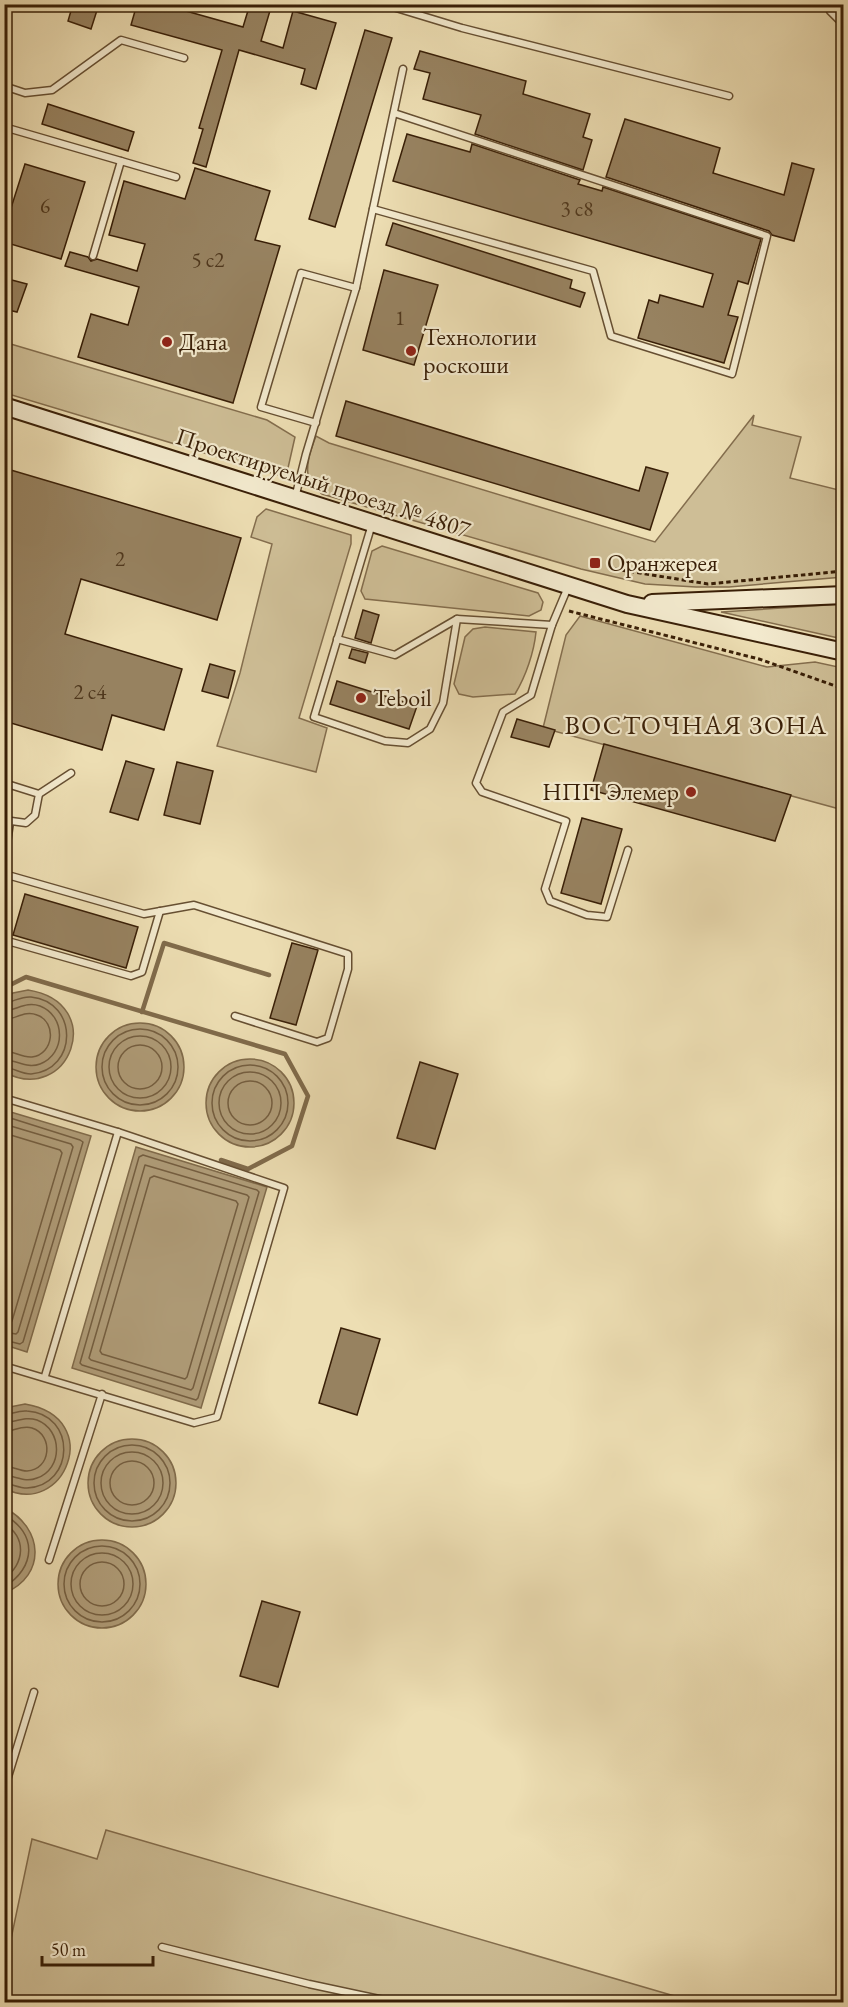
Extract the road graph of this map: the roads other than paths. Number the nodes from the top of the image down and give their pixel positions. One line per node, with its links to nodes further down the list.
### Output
1 (382, 4): 7 (lane)
2 (830, 11): 3 (lane)
3 (843, 25)
4 (184, 58): 6 (lane)
5 (403, 69): 8 (lane)
6 (4, 86)
7 (729, 96)
8 (394, 113): 12 (lane); 12 (lane)
9 (4, 127): 10 (lane)
10 (121, 161): 11 (lane); 13 (lane)
11 (176, 177)
12 (373, 209): 14 (lane)
13 (93, 256)
14 (356, 288): 16 (lane); 16 (lane)
15 (4, 406): 17 (main road, Проектируемый проезд № 4807)
16 (316, 423): 17 (lane)
17 (294, 499): 18 (main road, Проектируемый проезд № 4807)
18 (372, 524): 19 (main road, Проектируемый проезд № 4807); 24 (lane)
19 (568, 586): 21 (main road, Проектируемый проезд № 4807); 23 (lane)
20 (843, 595): 21 (main road, Проектируемый проезд № 4807)
21 (627, 604): 25 (main road, Проектируемый проезд № 4807)
22 (457, 619): 23 (lane); 24 (lane); 24 (lane)
23 (552, 625): 30 (lane)
24 (337, 639)
25 (843, 652)
26 (71, 773): 28 (lane)
27 (4, 783): 28 (lane)
28 (39, 794): 29 (lane)
29 (7, 821): 31 (lane)
30 (628, 850)
31 (4, 865)
32 (4, 874): 33 (lane)
33 (160, 911): 34 (lane); 35 (lane)
34 (4, 940)
35 (236, 1016)
36 (4, 1098): 37 (lane)
37 (118, 1132): 39 (lane); 40 (lane)
38 (4, 1366): 39 (lane)
39 (45, 1376): 40 (lane)
40 (102, 1394): 41 (lane)
41 (48, 1560)
42 (34, 1692): 43 (lane)
43 (4, 1790)
44 (162, 1947): 45 (lane)
45 (393, 2002)

